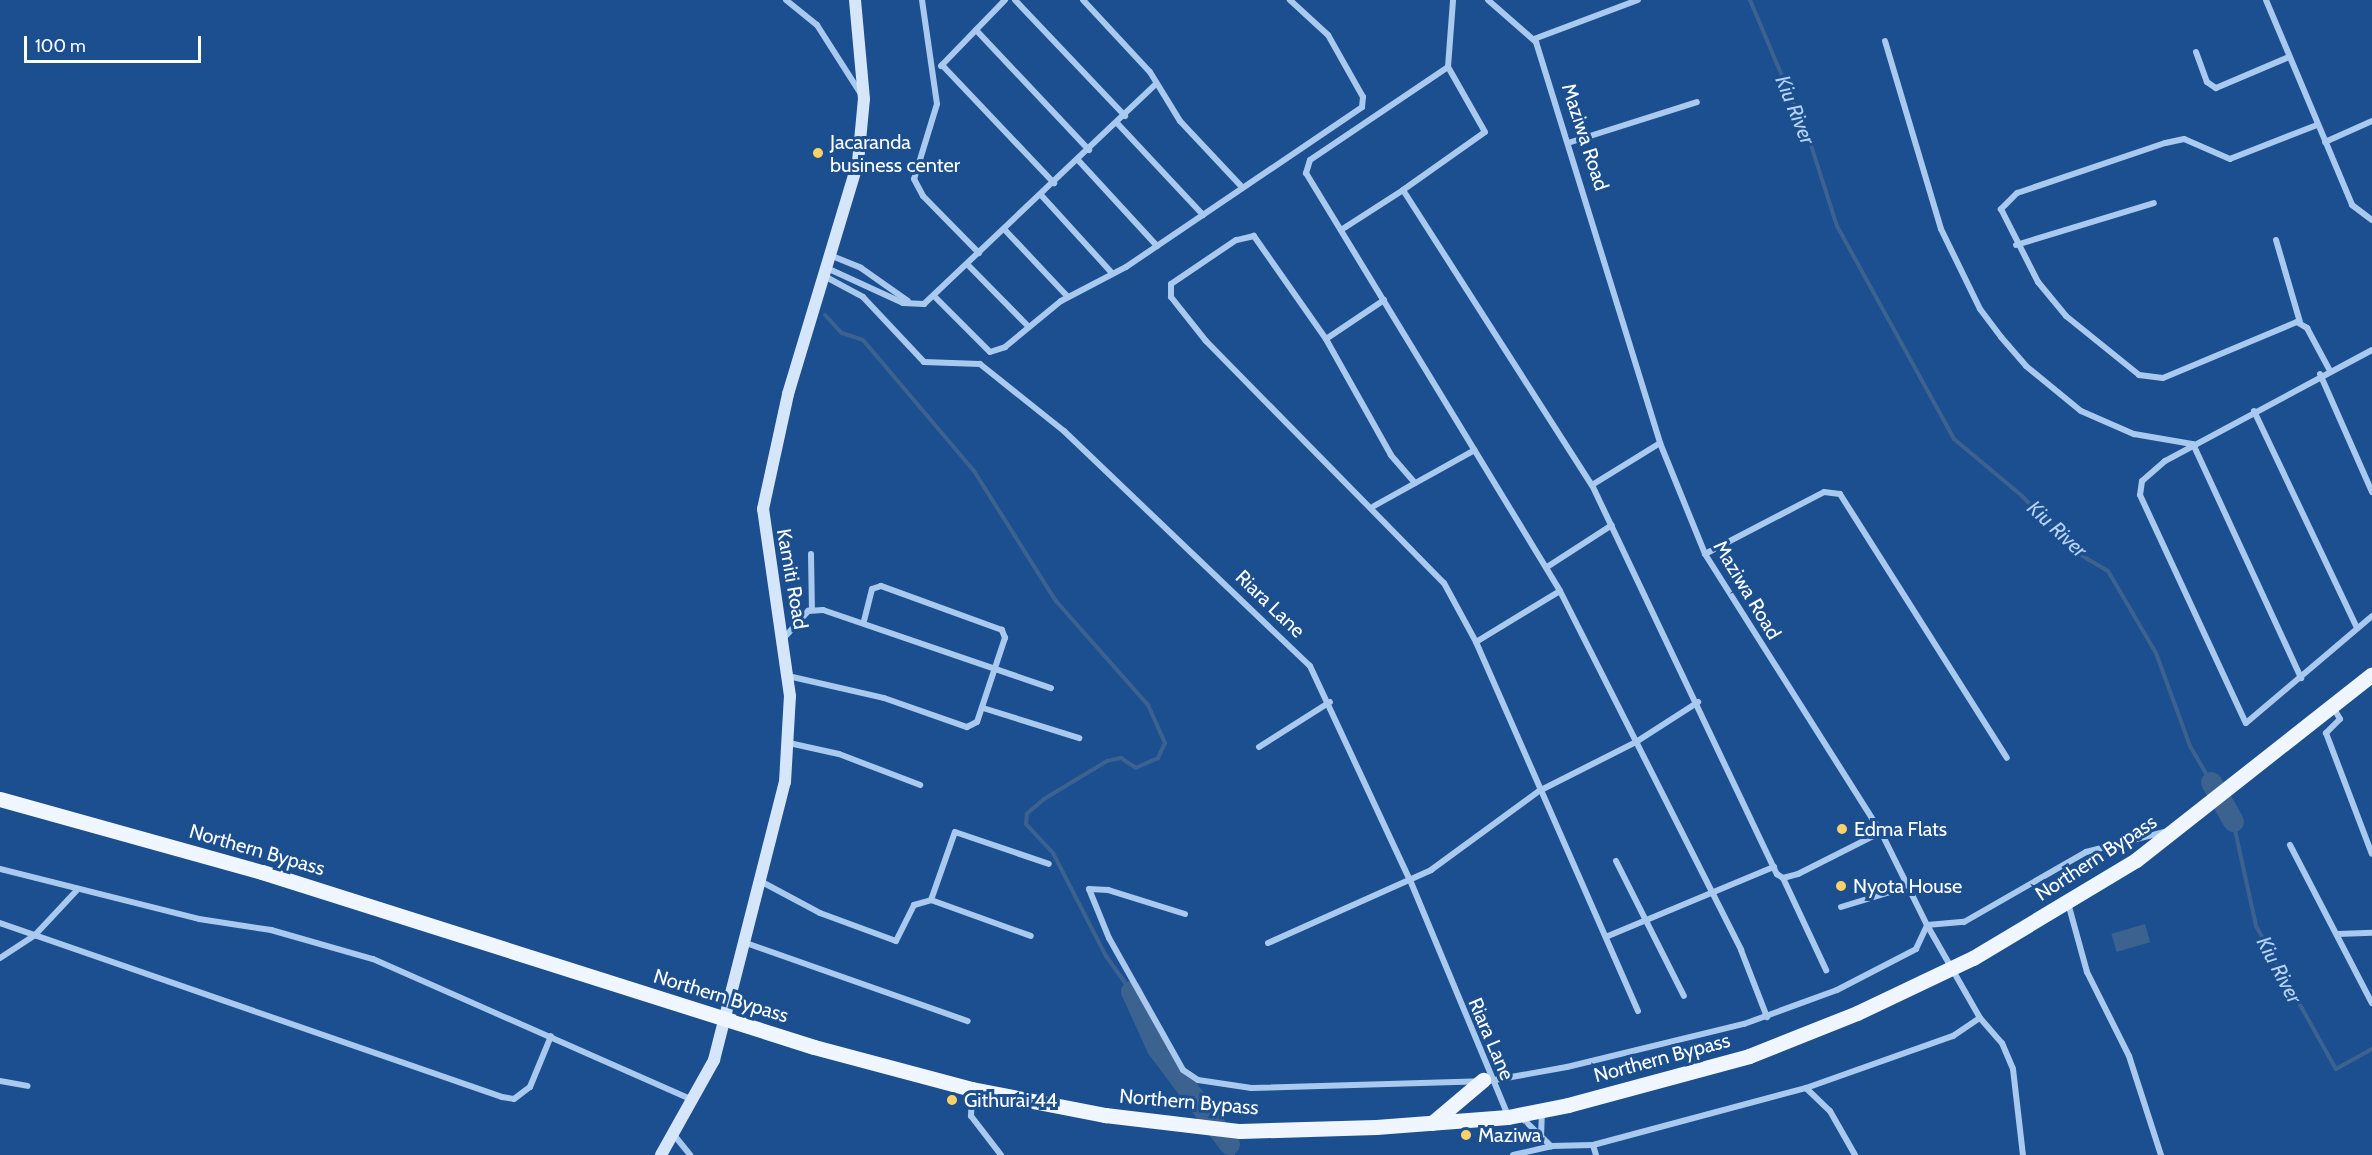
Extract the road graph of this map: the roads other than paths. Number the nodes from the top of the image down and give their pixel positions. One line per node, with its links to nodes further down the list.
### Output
1 (786, 0): 21 (street)
2 (855, 0): 21 (main road, Kamiti Road)
3 (922, 0): 19 (street)
4 (1005, 0): 12 (street)
5 (1015, 0): 23 (street)
6 (1083, 0): 20 (street)
7 (1290, 0): 32 (street)
8 (1453, 0): 18 (street)
9 (1488, 0): 13 (street, Maziwa Road)
10 (1638, 0): 13 (street)
11 (2266, 0): 16 (street)
12 (976, 30): 17 (street); 29 (street)
13 (1534, 39): 27 (street, Maziwa Road)
14 (1885, 41): 60 (street)
15 (2196, 52): 16 (street)
16 (2289, 57): 26 (street)
17 (942, 65): 19 (street); 31 (street)
18 (1448, 67): 33 (street); 39 (street)
19 (935, 73): 43 (street)
20 (1155, 85): 23 (street); 32 (street)
21 (864, 99): 44 (main road, Kamiti Road)
22 (1697, 102): 27 (street)
23 (1125, 116): 25 (street)
24 (2372, 121): 28 (street)
25 (1117, 123): 29 (street); 36 (street)
26 (2317, 125): 28 (street); 41 (street)
27 (1571, 142): 59 (street, Maziwa Road)
28 (2325, 142): 37 (street)
29 (1089, 150): 30 (street)
30 (1078, 160): 31 (street); 42 (street)
31 (1054, 183): 34 (street)
32 (1242, 187): 36 (street)
33 (1402, 190): 39 (street); 63 (street)
34 (1041, 195): 38 (street); 47 (street)
35 (2154, 203): 41 (street)
36 (1203, 215): 42 (street)
37 (2372, 220)
38 (1004, 229): 43 (street); 49 (street)
39 (1341, 230): 50 (street)
40 (2276, 240): 52 (street)
41 (2016, 245): 52 (street)
42 (1157, 246): 47 (street)
43 (979, 253): 45 (street)
44 (832, 256): 46 (main road, Kamiti Road); 51 (street)
45 (967, 264): 48 (street); 53 (street)
46 (827, 273): 51 (street); 75 (main road, Kamiti Road); 82 (street, Riara Lane)
47 (1112, 273): 49 (street)
48 (934, 296): 51 (street); 53 (street)
49 (1068, 297): 53 (street)
50 (1384, 300): 54 (street); 61 (street)
51 (908, 301)
52 (2300, 322): 56 (street)
53 (1029, 327)
54 (1326, 339): 62 (street); 65 (street)
55 (2372, 350): 56 (street)
56 (2330, 369): 57 (street)
57 (2320, 374): 58 (street); 64 (street)
58 (2253, 411): 60 (street); 74 (street)
59 (1660, 443): 63 (street); 68 (street, Maziwa Road)
60 (2193, 444): 80 (street); 80 (street)
61 (1475, 450): 62 (street); 69 (street)
62 (1415, 483): 65 (street)
63 (1592, 485): 66 (street)
64 (2372, 492)
65 (1374, 506): 76 (street)
66 (1612, 525): 69 (street); 83 (street)
67 (811, 554): 71 (street)
68 (1705, 554): 90 (street); 95 (street, Maziwa Road)
69 (1548, 567): 70 (street)
70 (1560, 591): 76 (street); 87 (street)
71 (812, 609): 73 (street); 75 (street)
72 (2372, 616): 74 (street)
73 (864, 620): 77 (street); 77 (street)
74 (2357, 628): 80 (street)
75 (783, 639): 79 (main road, Kamiti Road)
76 (1476, 642): 92 (street)
77 (995, 666): 81 (street); 85 (street)
78 (2372, 674): 84 (main road, Northern Bypass)
79 (788, 676): 85 (street); 88 (main road, Kamiti Road)
80 (2301, 678)
81 (1051, 688)
82 (1330, 702): 89 (street); 103 (street, Riara Lane)
83 (1698, 702): 87 (street); 100 (street)
84 (2333, 706): 94 (main road, Northern Bypass); 97 (street)
85 (983, 708): 86 (street)
86 (1079, 738)
87 (1636, 742): 92 (street); 107 (street)
88 (789, 743): 91 (street); 104 (main road, Kamiti Road)
89 (1259, 747)
90 (2007, 758)
91 (920, 785)
92 (1539, 791): 103 (street); 119 (street)
93 (0, 799): 135 (main road, Northern Bypass)
94 (2181, 828): 109 (main road, Northern Bypass); 114 (street)
95 (1881, 832): 102 (street); 105 (street, Maziwa Road)
96 (2290, 845): 116 (street)
97 (2372, 854)
98 (1616, 861): 112 (street)
99 (1049, 864): 108 (street)
100 (1774, 867): 102 (street); 107 (street)
101 (0, 869): 106 (street)
102 (1783, 878): 123 (street)
103 (1410, 880): 121 (street); 131 (street, Riara Lane)
104 (762, 882): 108 (street); 120 (main road, Kamiti Road)
105 (1907, 887): 110 (street); 114 (street, Maziwa Road)
106 (78, 889): 117 (street); 130 (street)
107 (1712, 893): 112 (street); 127 (street)
108 (931, 900): 118 (street)
109 (2068, 903): 137 (main road, Northern Bypass); 151 (street)
110 (1841, 907)
111 (1185, 914): 131 (street)
112 (1647, 921): 119 (street); 124 (street)
113 (0, 922): 117 (street)
114 (1927, 925): 127 (street); 128 (street, Maziwa Road)
115 (2372, 933): 116 (street)
116 (2338, 934): 125 (street)
117 (35, 935): 122 (street); 130 (street)
118 (1031, 936)
119 (1608, 936): 126 (street)
120 (746, 943): 129 (street); 136 (main road, Kamiti Road)
121 (1268, 943)
122 (0, 958)
123 (1826, 970)
124 (1684, 996)
125 (2372, 1003)
126 (1638, 1011)
127 (1767, 1017): 131 (street)
128 (1980, 1018): 134 (street); 150 (street, Maziwa Road)
129 (968, 1021)
130 (551, 1036): 136 (street)
131 (1486, 1081): 138 (street, Riara Lane); 139 (main road)
132 (0, 1082): 133 (street)
133 (28, 1086)
134 (1806, 1088): 142 (street); 149 (street)
135 (972, 1089): 139 (main road, Northern Bypass); 146 (street)
136 (693, 1100): 140 (main road, Kamiti Road)
137 (1542, 1110): 138 (main road, Northern Bypass); 141 (street)
138 (1513, 1116): 139 (main road, Northern Bypass); 141 (street, Riara Lane)
139 (1432, 1123)
140 (674, 1135): 144 (main road, Kamiti Road); 145 (street)
141 (1540, 1138): 143 (street, Riara Lane)
142 (1593, 1145): 143 (street); 148 (street)
143 (1551, 1146): 147 (street)
144 (661, 1155)
145 (690, 1155)
146 (1002, 1155)
147 (1513, 1155)
148 (1596, 1155)
149 (1856, 1155)
150 (2023, 1155)
151 (2161, 1155)

